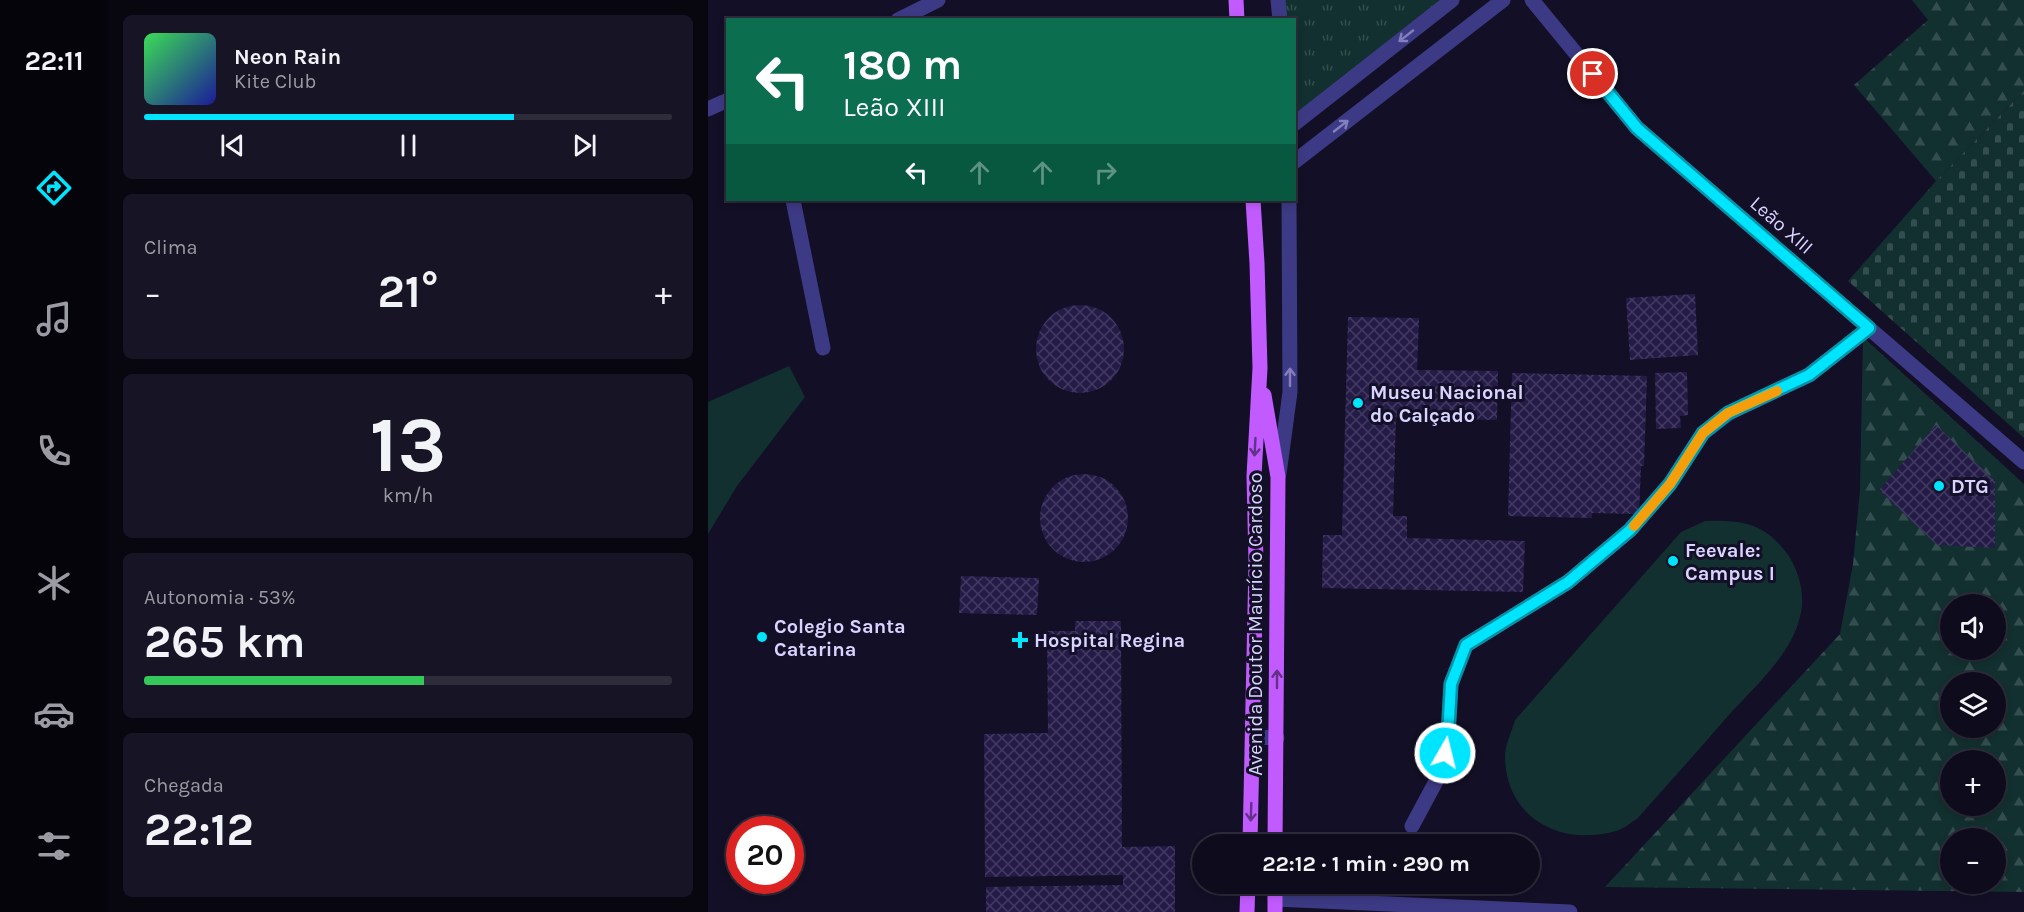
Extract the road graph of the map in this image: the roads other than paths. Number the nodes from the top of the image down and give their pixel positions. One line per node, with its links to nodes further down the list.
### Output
1 (938, 0): 7 (street)
2 (1236, 0): 8 (main road)
3 (1278, 0): 9 (street)
4 (1452, 0): 12 (street, one-way to 12)
5 (1503, 0): 13 (street, one-way to 5)
6 (1532, 0): 17 (street, Leão XIII)
7 (902, 18)
8 (1238, 18)
9 (1280, 18)
10 (726, 101): 11 (street)
11 (708, 108)
12 (1296, 122)
13 (1296, 160)
14 (793, 201): 18 (street)
15 (1253, 201): 19 (main road, Avenida Doutor Maurício Cardoso)
16 (1289, 201): 21 (street, one-way to 16)
17 (1869, 328): 20 (street, Leão XIII); 26 (street)
18 (823, 348)
19 (1260, 368): 21 (main road, Avenida Doutor Maurício Cardoso); 23 (main road, Avenida Doutor Maurício Cardoso, one-way to 23)
20 (2024, 462)
21 (1278, 477): 22 (main road, Avenida Doutor Maurício Cardoso)
22 (1278, 618): 23 (main road); 25 (main road, Avenida Doutor Maurício Cardoso, one-way to 22)
23 (1255, 619): 24 (main road, Avenida Doutor Maurício Cardoso)
24 (1253, 737): 25 (street); 27 (main road, Avenida Doutor Maurício Cardoso, one-way to 27)
25 (1277, 738): 28 (main road, Avenida Doutor Maurício Cardoso)
26 (1412, 826)
27 (1250, 834)
28 (1275, 834)
29 (1248, 894): 31 (main road)
30 (1275, 898): 32 (street)
31 (1247, 912)
32 (1539, 912): 33 (street)
33 (1570, 912)

